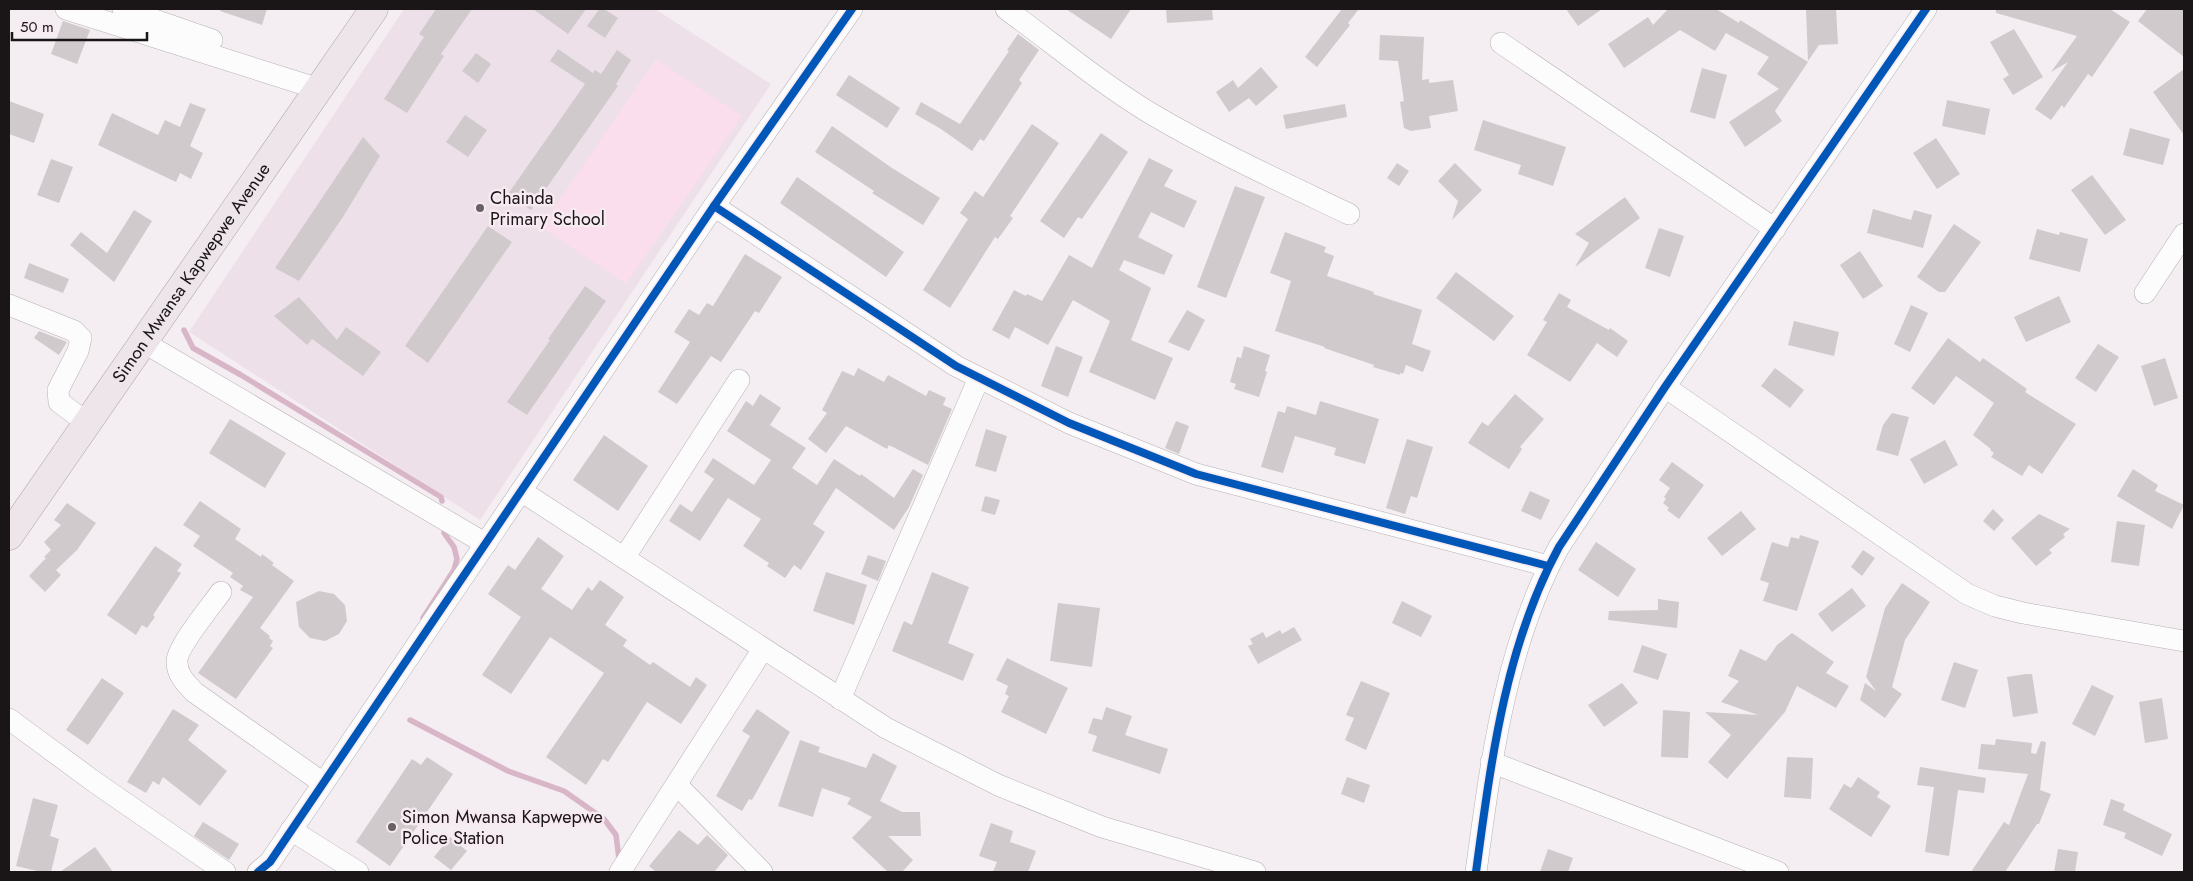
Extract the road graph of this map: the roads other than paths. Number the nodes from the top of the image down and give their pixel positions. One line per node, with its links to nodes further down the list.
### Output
1 (66, 9): 8 (street)
2 (123, 9): 8 (street)
3 (374, 9): 9 (main road, Simon Mwansa Kapwepwe Avenue)
4 (852, 9): 10 (street)
5 (1006, 9): 11 (street)
6 (1926, 9): 12 (street)
7 (1500, 42): 12 (street)
8 (279, 76): 9 (street)
9 (319, 89): 16 (main road, Simon Mwansa Kapwepwe Avenue)
10 (714, 206): 17 (street); 21 (street)
11 (1350, 214)
12 (1775, 229): 19 (street)
13 (2184, 234): 14 (street)
14 (2145, 293)
15 (9, 305): 20 (street)
16 (143, 342): 20 (main road, Simon Mwansa Kapwepwe Avenue); 23 (street)
17 (979, 378): 25 (street); 29 (street)
18 (739, 380): 24 (street)
19 (1665, 387): 25 (street); 27 (street)
20 (87, 423): 22 (main road, Simon Mwansa Kapwepwe Avenue)
21 (521, 491): 23 (street); 24 (street)
22 (9, 536)
23 (486, 544): 32 (street)
24 (624, 558): 28 (street)
25 (1548, 566): 31 (street)
26 (221, 592): 32 (street)
27 (2184, 641)
28 (763, 649): 29 (street); 33 (street)
29 (840, 698): 40 (street)
30 (9, 719): 35 (street)
31 (1491, 762): 41 (street); 42 (street)
32 (324, 783): 34 (street)
33 (677, 785): 38 (street); 39 (street)
34 (291, 830): 36 (street); 37 (street)
35 (225, 872)
36 (258, 872)
37 (358, 872)
38 (620, 872)
39 (762, 872)
40 (1255, 872)
41 (1476, 872)
42 (1778, 872)

